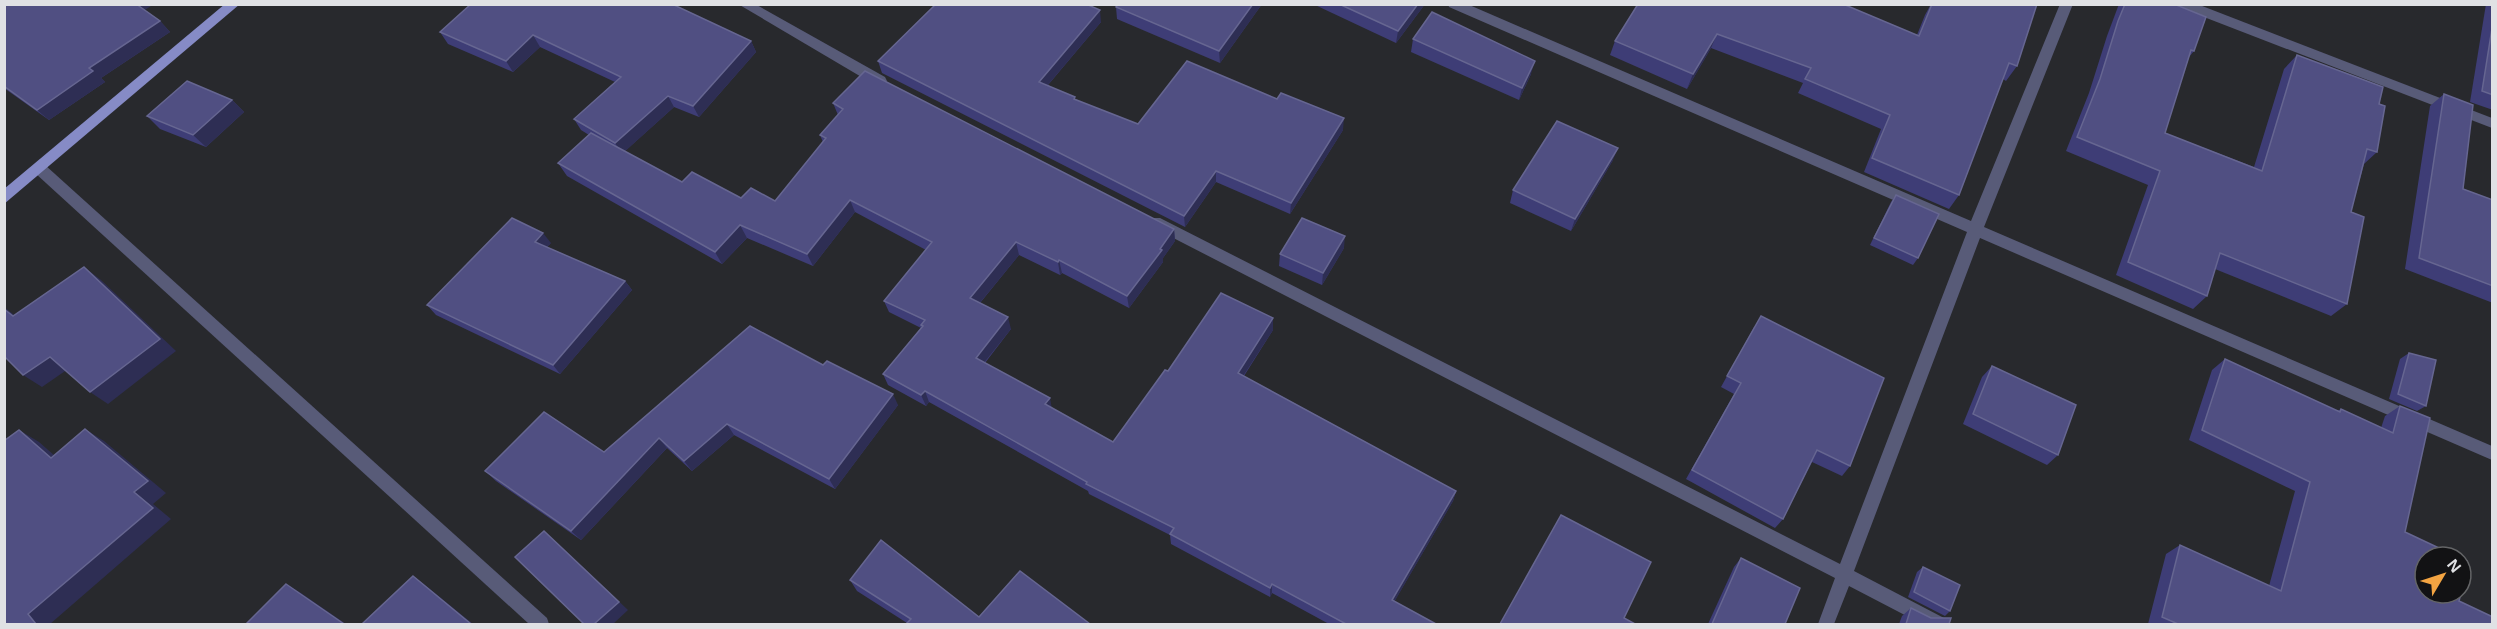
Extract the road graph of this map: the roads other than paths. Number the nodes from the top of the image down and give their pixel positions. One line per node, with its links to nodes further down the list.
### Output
1 (744, 4): 6 (street)
2 (1454, 4): 11 (street)
3 (2067, 4): 11 (street)
4 (2184, 4): 7 (street)
5 (233, 5): 8 (main road)
6 (898, 90)
7 (2493, 123)
8 (40, 169): 9 (main road); 14 (street)
9 (4, 198)
10 (1143, 216): 13 (street)
11 (1976, 228): 12 (street); 13 (street)
12 (2493, 453)
13 (1845, 575): 15 (street); 16 (street)
14 (541, 624)
15 (1826, 624)
16 (1938, 624)

